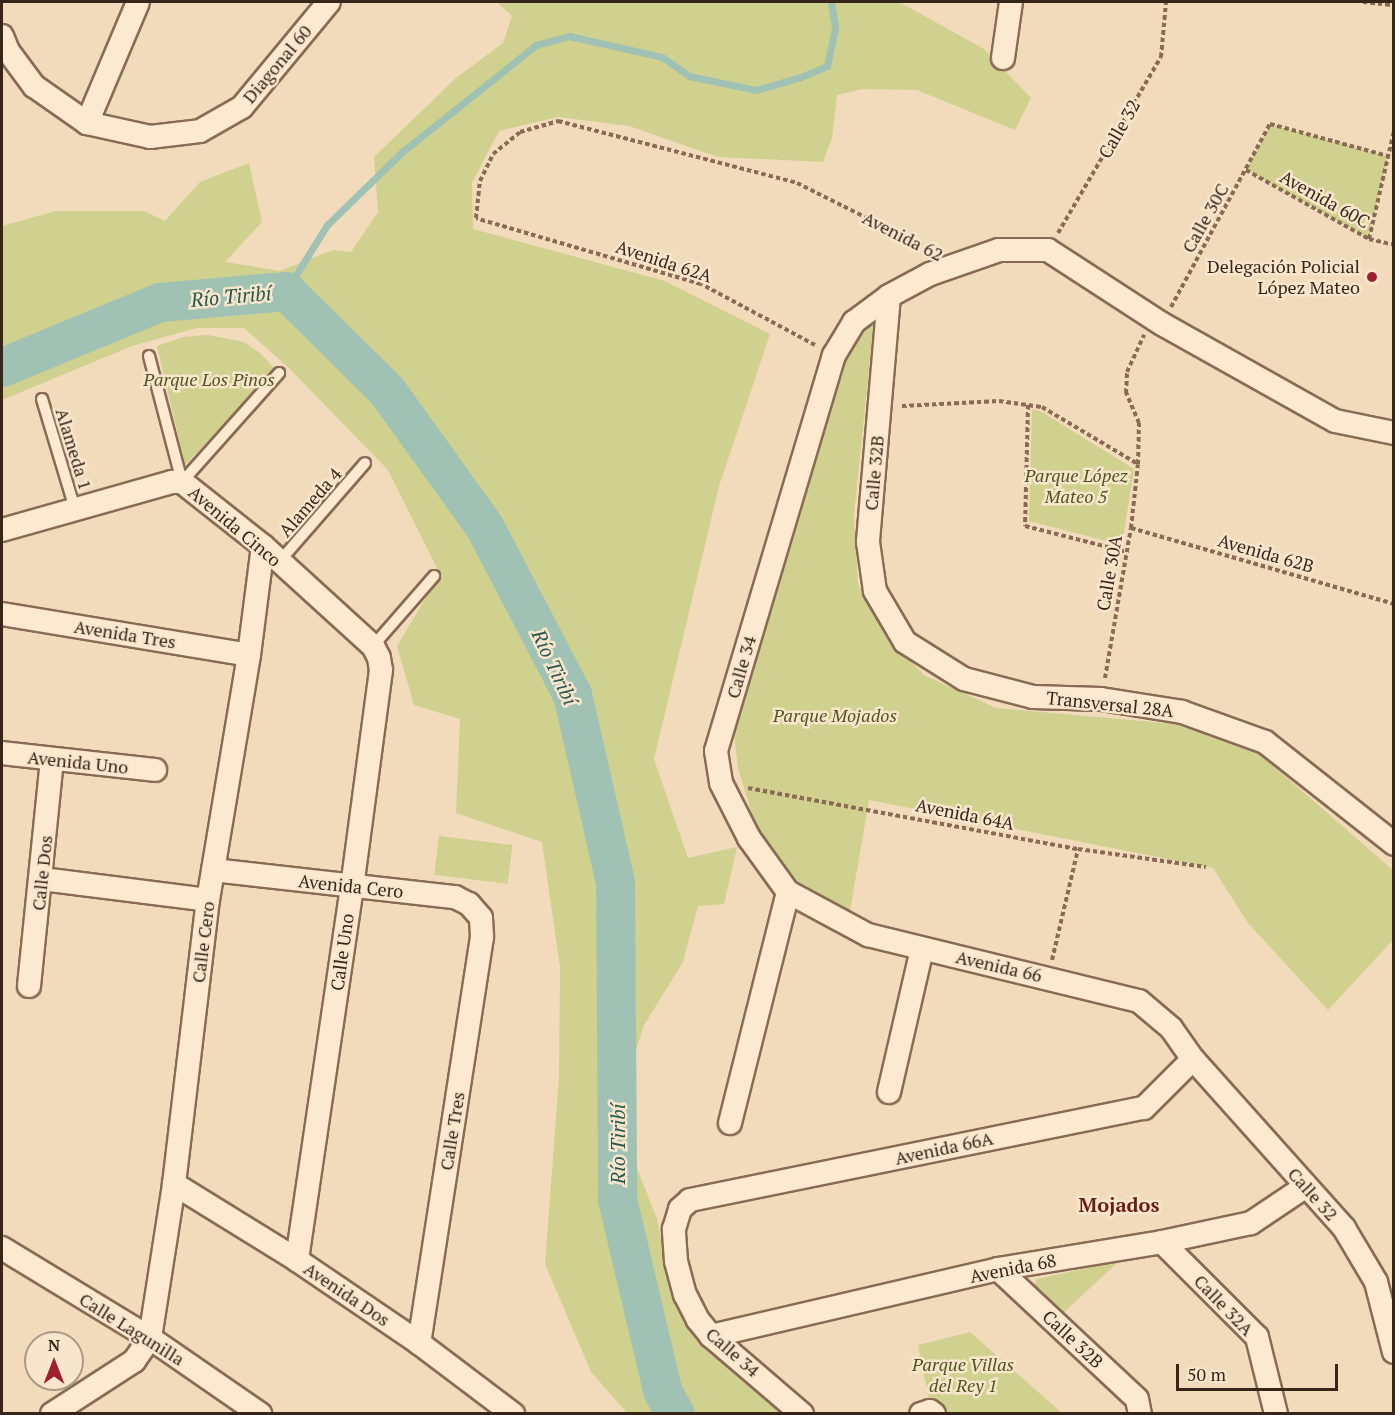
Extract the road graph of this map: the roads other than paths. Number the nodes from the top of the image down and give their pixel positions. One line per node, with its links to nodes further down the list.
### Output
1 (138, 2): 6 (street)
2 (329, 2): 6 (street, Diagonal 60)
3 (1011, 2): 5 (street)
4 (2, 36): 6 (street)
5 (1003, 58)
6 (87, 123)
7 (960, 264): 8 (street, Calle 34); 12 (street, Avenida 62)
8 (889, 296): 20 (street, Calle 32B); 30 (street, Calle 34)
9 (149, 356): 14 (lane)
10 (279, 373): 14 (lane)
11 (42, 399): 15 (lane, Alameda 1)
12 (1394, 433)
13 (365, 463): 17 (lane, Alameda 4)
14 (182, 482): 15 (street, Avenida Cinco); 17 (street, Avenida Cinco)
15 (75, 509): 16 (street, Avenida Cinco)
16 (2, 530)
17 (271, 554): 21 (street, Avenida Cinco); 22 (street, Calle Cero)
18 (434, 576): 21 (lane)
19 (2, 614): 22 (street, Avenida Tres)
20 (905, 642): 26 (street, Transversal 28A)
21 (374, 646): 29 (street, Calle Uno)
22 (249, 655): 27 (street, Calle Cero)
23 (2, 753): 24 (street, Avenida Uno)
24 (52, 759): 25 (street, Avenida Uno); 28 (street, Calle Dos)
25 (155, 770)
26 (1394, 844)
27 (213, 870): 29 (street, Avenida Cero); 31 (street, Calle Cero)
28 (42, 879): 31 (street); 34 (street, Calle Dos)
29 (352, 887): 32 (street, Avenida Cero); 43 (street, Calle Uno)
30 (788, 892): 33 (street, Avenida 66); 37 (street)
31 (208, 900): 38 (street, Calle Cero)
32 (481, 918): 48 (street, Calle Tres)
33 (922, 949): 35 (street, Avenida 66); 36 (street)
34 (29, 986)
35 (1193, 1059): 39 (street, Calle 32); 40 (street, Avenida 66A)
36 (889, 1092)
37 (730, 1123)
38 (174, 1184): 43 (street, Avenida Dos); 47 (street, Calle Cero)
39 (1306, 1186): 41 (street, Avenida 68); 45 (street, Calle 32)
40 (680, 1209): 46 (street, Calle 34)
41 (1162, 1242): 44 (street, Avenida 68); 55 (street, Calle 32A)
42 (2, 1248): 47 (street, Calle Lagunilla)
43 (297, 1260): 48 (street, Avenida Dos)
44 (998, 1269): 46 (street, Avenida 68); 54 (street, Calle 32B)
45 (1389, 1307): 49 (street, Calle 32)
46 (711, 1336): 53 (street, Calle 34)
47 (150, 1338): 50 (street); 51 (street, Calle Lagunilla)
48 (419, 1344): 52 (street, Avenida Dos)
49 (1394, 1352)
50 (52, 1413)
51 (260, 1413)
52 (513, 1413)
53 (802, 1413)
54 (1140, 1413)
55 (1276, 1413)

